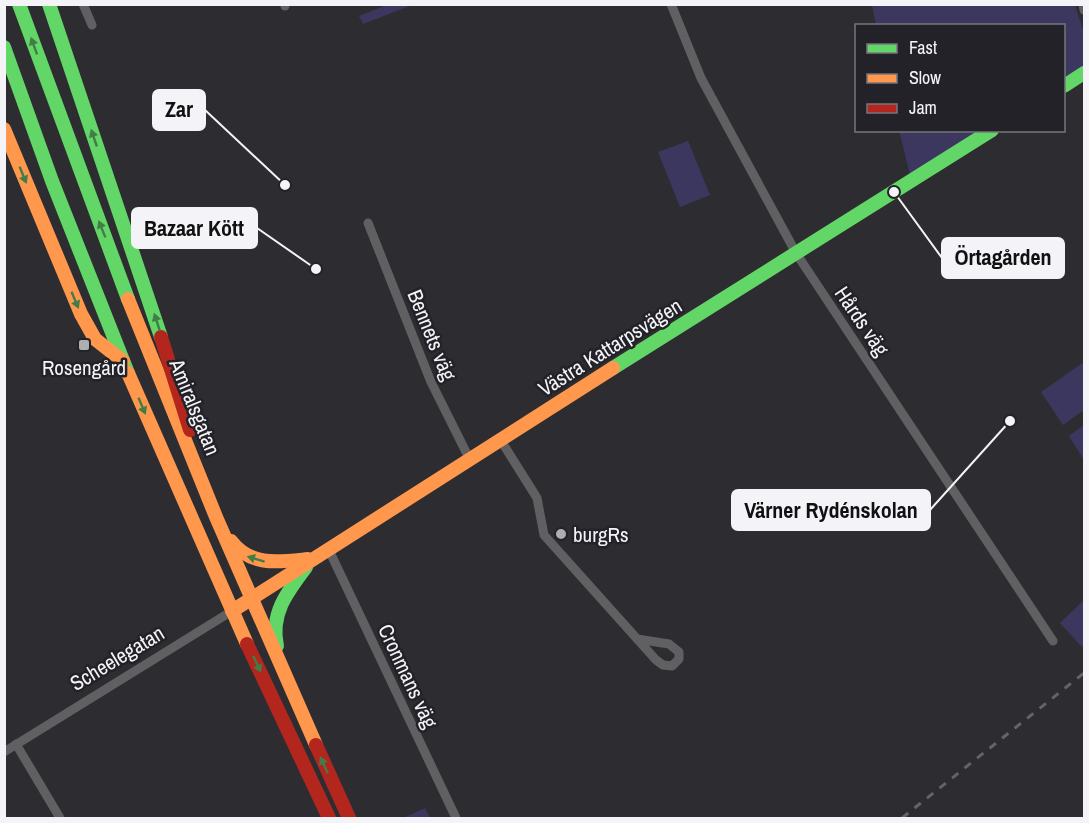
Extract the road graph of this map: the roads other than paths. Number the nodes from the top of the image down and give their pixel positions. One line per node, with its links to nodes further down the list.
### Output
1 (19, 4): 18 (main road, Amiralsgatan, one-way to 1)
2 (49, 4): 18 (main road, one-way to 2)
3 (83, 4): 7 (street)
4 (671, 4): 14 (street, Hårds väg)
5 (1083, 4): 6 (street)
6 (1084, 10)
7 (92, 25)
8 (4, 47): 15 (main road)
9 (1084, 73): 10 (main road)
10 (1065, 85)
11 (4, 129): 15 (main road, one-way to 15)
12 (989, 132): 14 (main road, Västra Kattarpsvägen)
13 (368, 223): 17 (street, Bennets väg)
14 (796, 253): 16 (main road, Västra Kattarpsvägen); 24 (street, Hårds väg)
15 (123, 361): 22 (main road, one-way to 22)
16 (500, 439): 17 (main road, Västra Kattarpsvägen); 23 (street)
17 (469, 458): 19 (main road, Västra Kattarpsvägen)
18 (217, 519): 20 (main road, one-way to 18); 21 (main road, Amiralsgatan)
19 (328, 548): 20 (main road, Västra Kattarpsvägen); 31 (street, Cronmans väg)
20 (313, 558): 21 (main road, Västra Kattarpsvägen); 25 (main road)
21 (251, 599): 22 (main road, Scheelegatan); 25 (main road, Amiralsgatan)
22 (232, 611): 26 (street, Scheelegatan); 29 (main road, one-way to 29)
23 (637, 639)
24 (1053, 641)
25 (297, 708): 30 (main road, Amiralsgatan, one-way to 25)
26 (16, 744): 27 (street, Scheelegatan); 28 (street)
27 (5, 751)
28 (60, 819)
29 (329, 819)
30 (349, 819)
31 (456, 819)

